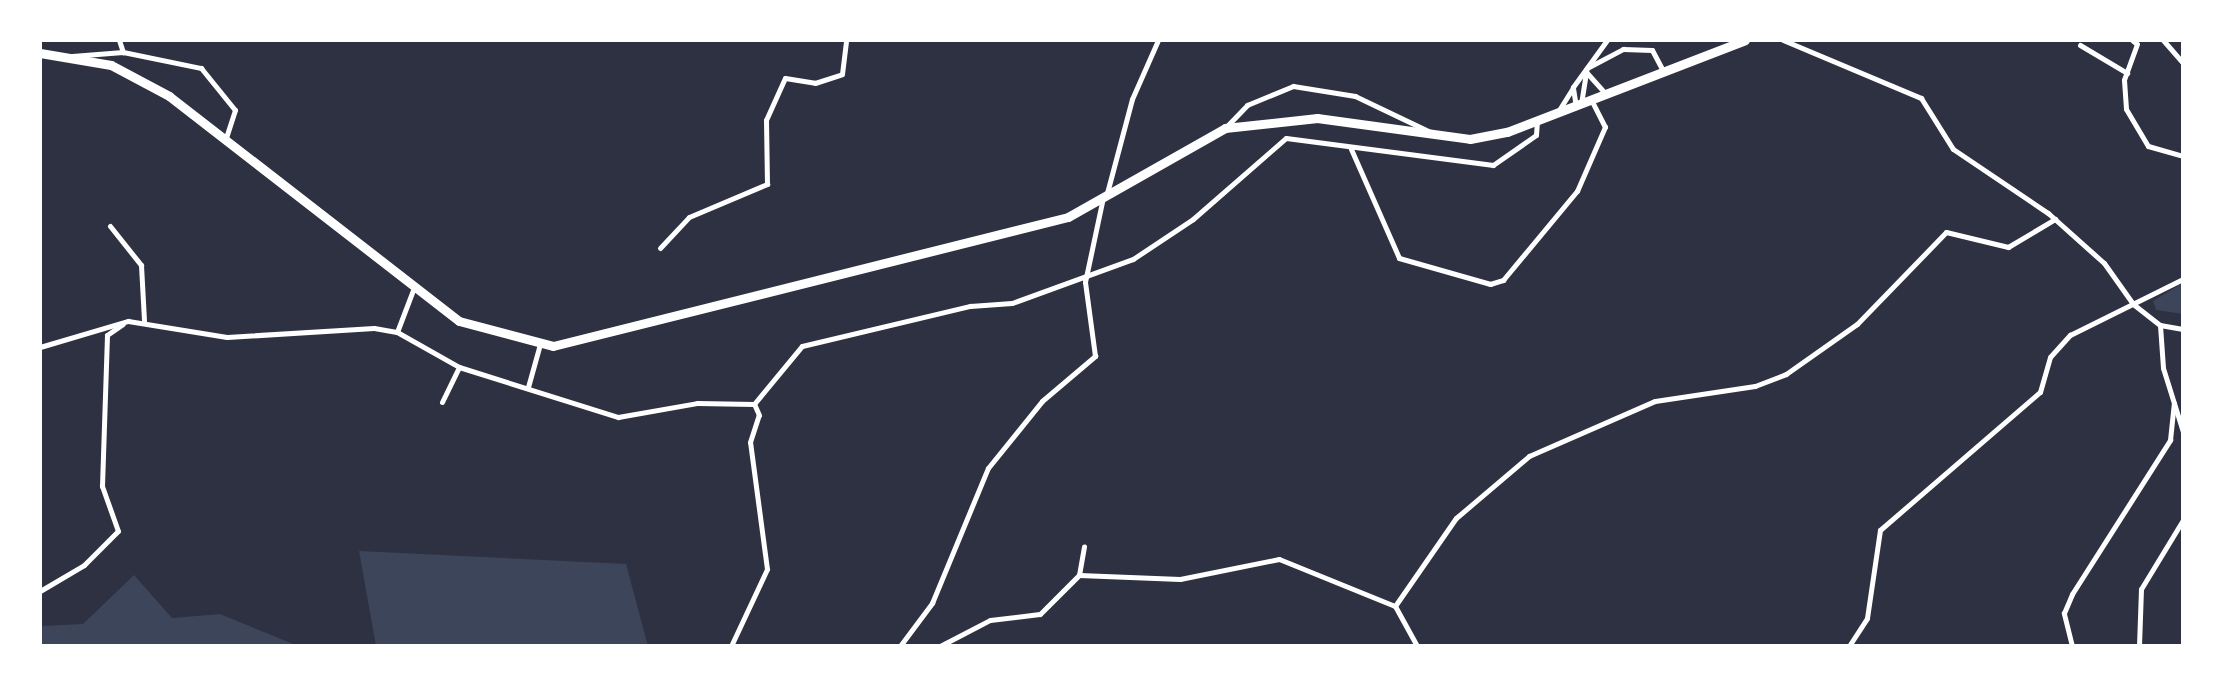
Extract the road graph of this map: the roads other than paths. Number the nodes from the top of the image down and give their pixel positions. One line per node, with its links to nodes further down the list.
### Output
1 (119, 40): 12 (street)
2 (846, 40): 33 (street)
3 (1158, 40): 30 (street)
4 (1607, 40): 16 (street)
5 (1745, 40): 18 (highway)
6 (1783, 40): 10 (street)
7 (1809, 40): 10 (street)
8 (2132, 40): 17 (street)
9 (2163, 40): 15 (street)
10 (1800, 44): 31 (street)
11 (2080, 45): 17 (street)
12 (123, 52): 14 (street); 27 (street)
13 (40, 53): 14 (highway)
14 (72, 56): 27 (highway)
15 (2183, 63)
16 (1587, 68): 18 (street); 19 (street); 20 (street); 22 (street)
17 (2127, 73): 29 (street)
18 (1665, 74): 20 (highway)
19 (1573, 87): 22 (street); 23 (street)
20 (1608, 95): 21 (highway)
21 (1592, 101): 22 (highway); 28 (street)
22 (1578, 106): 23 (highway)
23 (1556, 114): 24 (highway)
24 (1537, 121): 26 (highway); 28 (street)
25 (1225, 128): 26 (highway); 26 (street); 30 (highway)
26 (1433, 136)
27 (226, 137): 36 (highway)
28 (1351, 149): 34 (street)
29 (2183, 156)
30 (1105, 200): 34 (street); 43 (highway)
31 (2055, 219): 37 (street); 55 (street)
32 (110, 226): 39 (street)
33 (660, 248)
34 (1088, 271): 49 (street); 57 (street)
35 (2183, 279): 37 (street)
36 (413, 290): 42 (street); 43 (highway)
37 (2133, 304): 40 (street); 60 (street)
38 (128, 321): 39 (street); 44 (street); 54 (street)
39 (144, 321): 42 (street)
40 (2160, 325): 41 (street); 48 (street)
41 (2183, 329)
42 (397, 332): 45 (street)
43 (540, 344): 46 (street)
44 (40, 347)
45 (459, 367): 46 (street); 47 (street)
46 (528, 387): 49 (street)
47 (442, 402)
48 (2174, 402): 50 (street); 61 (street)
49 (754, 404): 56 (street)
50 (2183, 432)
51 (2183, 520): 62 (street)
52 (1084, 546): 53 (street)
53 (1079, 575): 55 (street); 58 (street)
54 (40, 591)
55 (1395, 606): 59 (street)
56 (731, 646)
57 (900, 646)
58 (940, 646)
59 (1417, 646)
60 (1849, 646)
61 (2072, 646)
62 (2139, 646)

